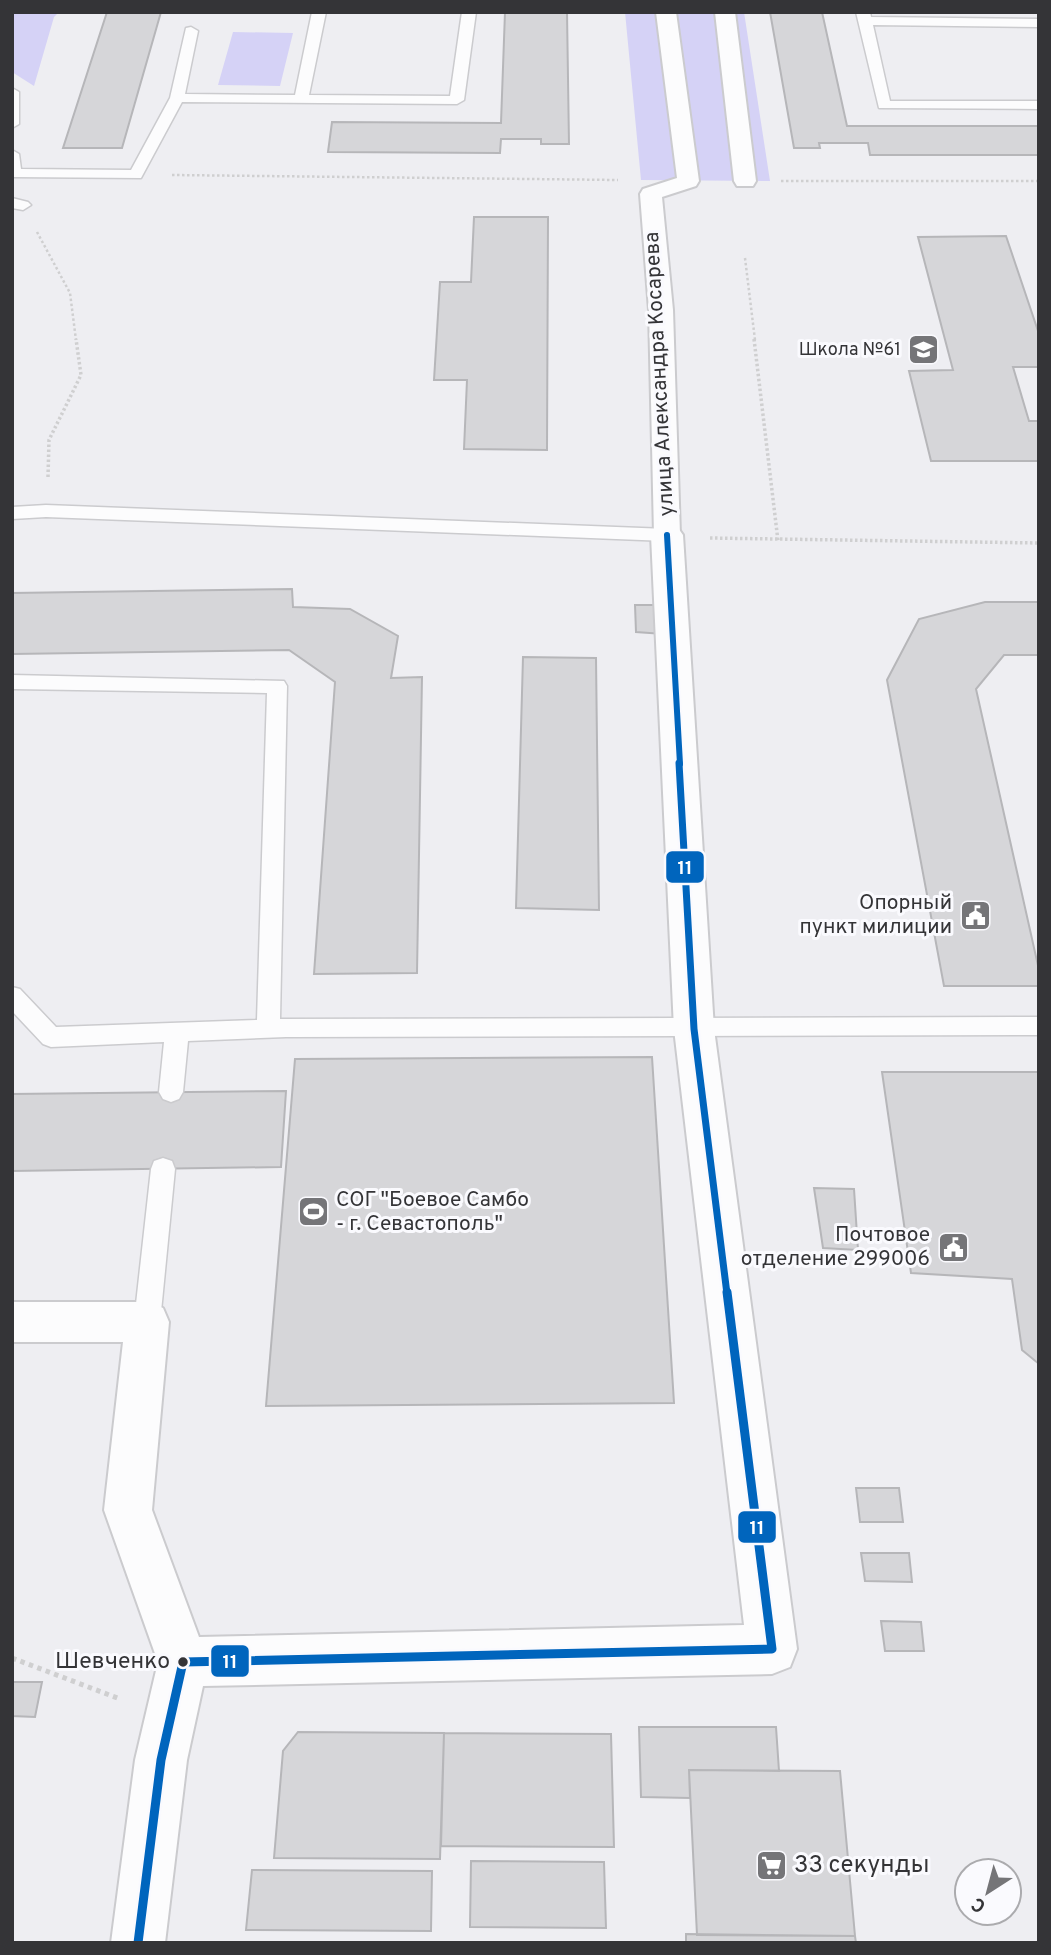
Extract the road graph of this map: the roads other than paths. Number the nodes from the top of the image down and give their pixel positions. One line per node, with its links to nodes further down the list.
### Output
1 (319, 12): 10 (lane)
2 (469, 12): 10 (lane)
3 (666, 12): 16 (street, улица Александра Косарева)
4 (725, 12): 14 (street)
5 (864, 17): 6 (lane); 11 (lane)
6 (1039, 23)
7 (191, 31): 9 (lane)
8 (12, 92): 12 (lane)
9 (177, 98): 10 (lane); 13 (lane)
10 (301, 99)
11 (1039, 105)
12 (12, 124)
13 (12, 154)
14 (745, 181)
15 (12, 513): 16 (lane)
16 (667, 535): 21 (street, улица Александра Косарева)
17 (12, 682): 20 (lane)
18 (12, 996): 22 (lane)
19 (1039, 1026): 21 (lane)
20 (268, 1028): 21 (lane); 22 (lane)
21 (694, 1029): 27 (street, улица Александра Косарева)
22 (177, 1032): 23 (lane)
23 (171, 1092)
24 (163, 1169): 26 (lane)
25 (12, 1322): 26 (street)
26 (147, 1322): 27 (street)
27 (183, 1662): 28 (street)
28 (138, 1943)

